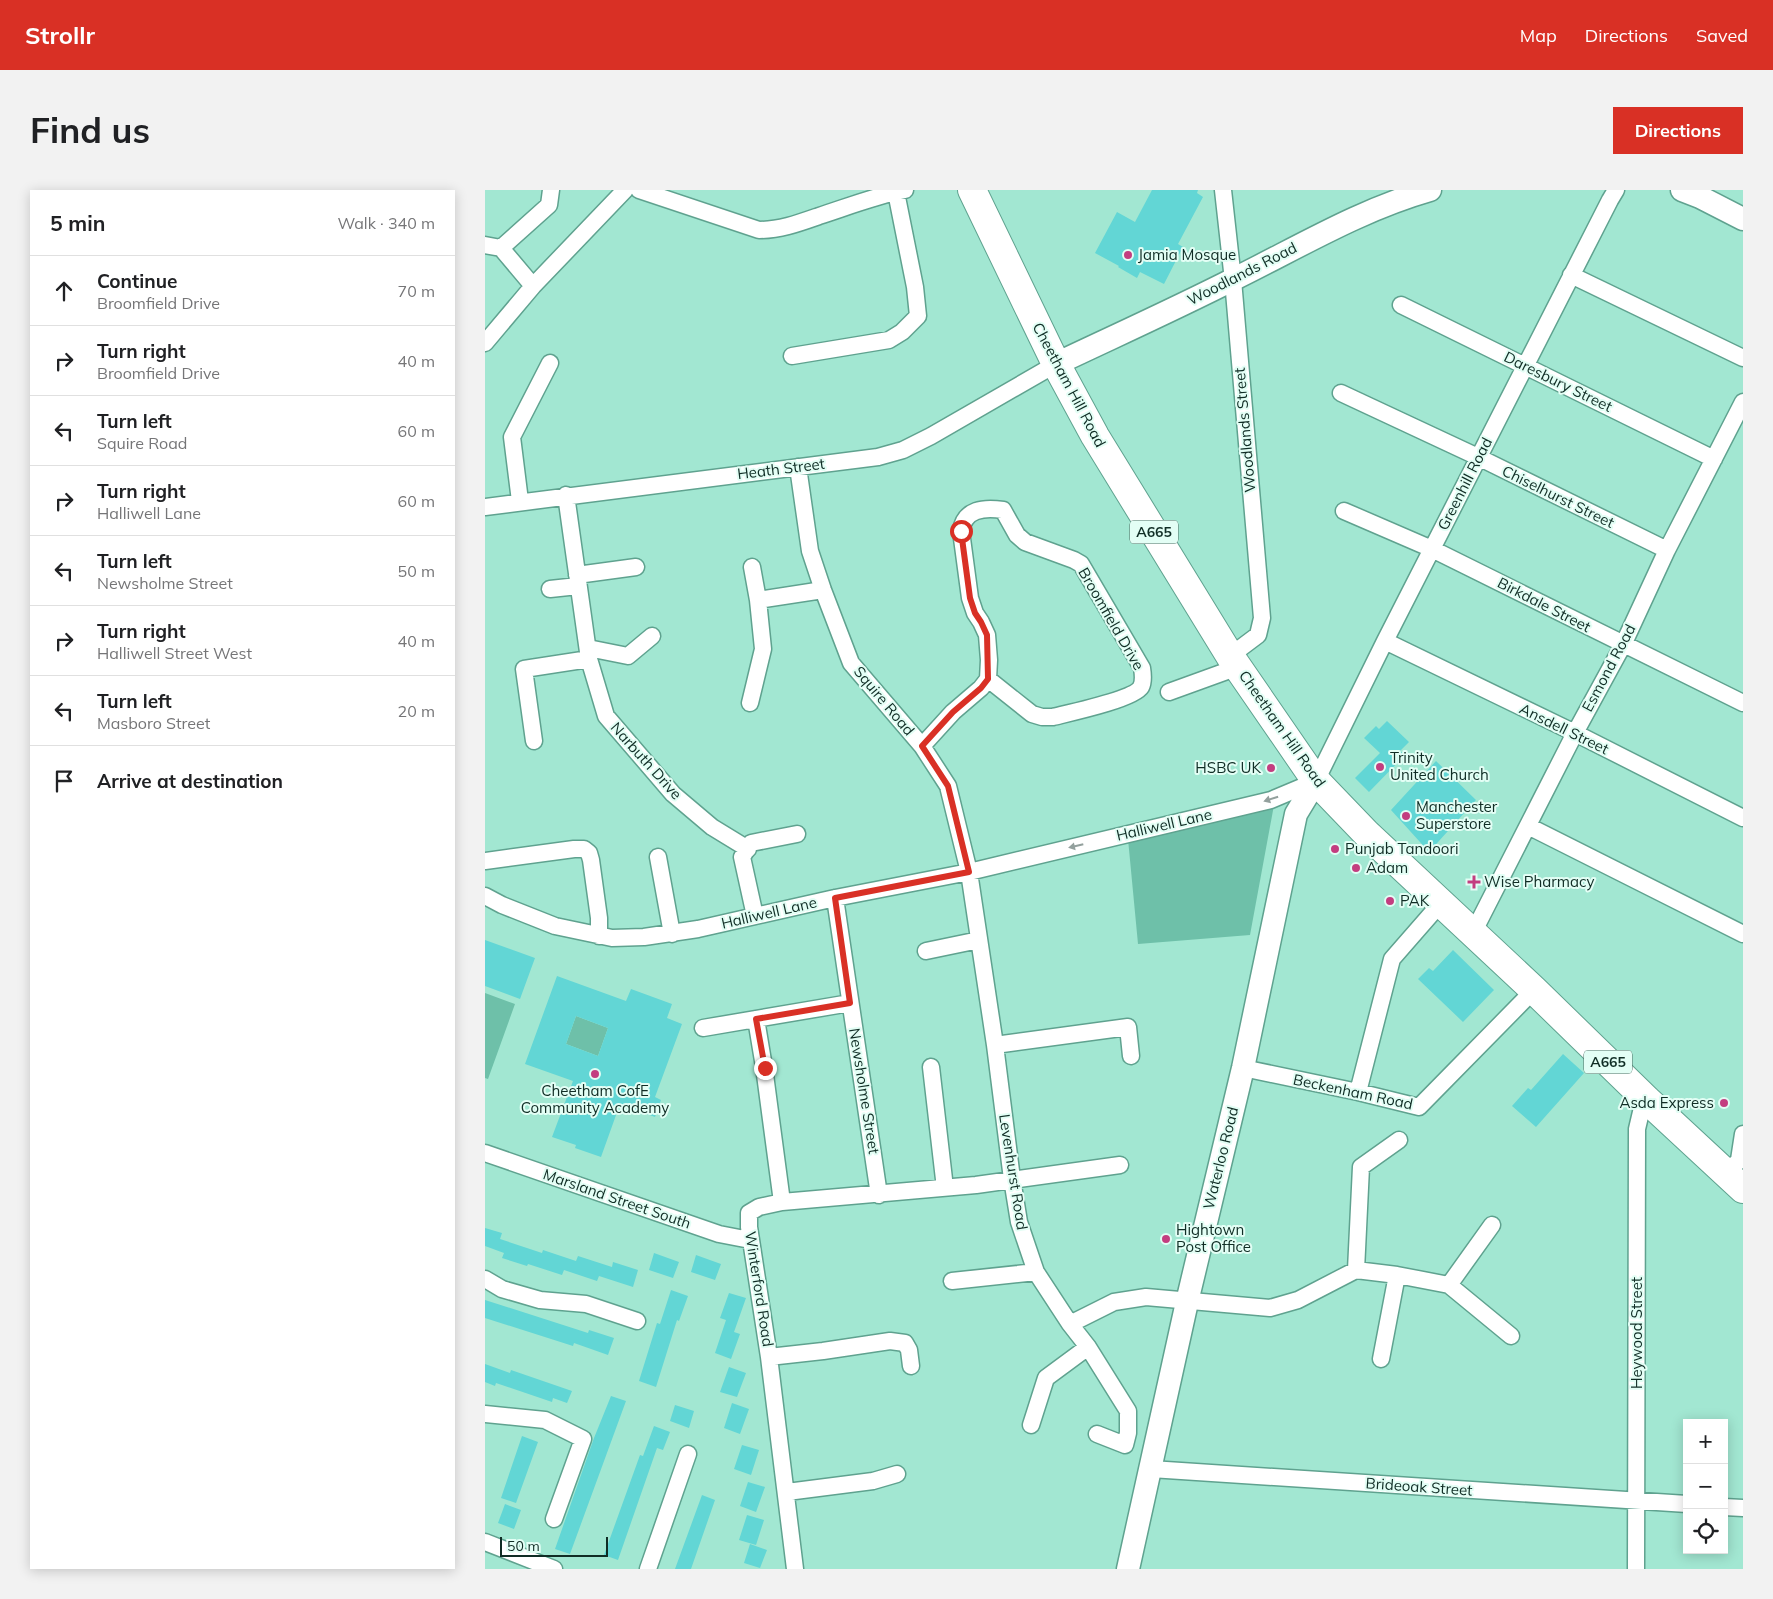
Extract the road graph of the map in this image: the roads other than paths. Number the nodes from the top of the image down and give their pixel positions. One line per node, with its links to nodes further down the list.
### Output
1 (551, 190): 12 (street)
2 (625, 190): 15 (street)
3 (639, 190): 9 (street)
4 (972, 190): 21 (highway, Cheetham Hill Road / A665)
5 (1223, 190): 14 (street, Woodlands Street)
6 (1430, 190): 14 (main road, Woodlands Road)
7 (1616, 190): 13 (street, Greenhill Road)
8 (1682, 190): 10 (main road)
9 (900, 191): 18 (street)
10 (1743, 219)
11 (485, 245): 12 (street)
12 (501, 248): 15 (street)
13 (1571, 275): 19 (street); 22 (street, Greenhill Road)
14 (1233, 280): 21 (main road, Woodlands Road); 44 (street, Woodlands Street)
15 (533, 286): 17 (street)
16 (1401, 305): 22 (street, Daresbury Street)
17 (485, 343)
18 (792, 356)
19 (1743, 358)
20 (550, 363): 29 (street)
21 (1056, 364): 27 (street, Heath Street); 44 (highway, Cheetham Hill Road / A665)
22 (1526, 366): 25 (street, Greenhill Road); 26 (street, Daresbury Street)
23 (1341, 393): 25 (street, Chiselhurst Street)
24 (1743, 402): 26 (street, Esmond Road)
25 (1478, 457): 32 (street, Greenhill Road); 33 (street, Chiselhurst Street)
26 (1714, 459): 33 (street, Esmond Road)
27 (798, 467): 28 (street, Heath Street); 38 (street, Squire Road)
28 (566, 495): 29 (street, Heath Street); 36 (street, Narbuth Drive)
29 (520, 501): 30 (street, Heath Street)
30 (485, 506)
31 (1344, 511): 32 (street, Birkdale Street)
32 (1431, 549): 41 (street, Greenhill Road); 42 (street, Birkdale Street)
33 (1667, 550): 42 (street, Esmond Road)
34 (636, 567): 36 (street)
35 (752, 567): 39 (street)
36 (577, 581): 37 (street); 43 (street, Narbuth Drive)
37 (550, 589)
38 (823, 590): 39 (street); 51 (street, Squire Road)
39 (758, 600): 47 (street)
40 (653, 636): 43 (street)
41 (1385, 641): 49 (street, Ansdell Street); 52 (street, Greenhill Road)
42 (1623, 645): 48 (street, Birkdale Street); 49 (street, Esmond Road)
43 (588, 653): 50 (street); 56 (street, Narbuth Drive)
44 (1234, 662): 46 (street, Woodlands Street); 52 (highway, Cheetham Hill Road / A665)
45 (988, 679): 45 (street, Broomfield Drive); 51 (street)
46 (1169, 692)
47 (751, 703)
48 (1743, 703)
49 (1575, 733): 53 (street, Ansdell Street); 54 (street, Esmond Road)
50 (535, 740)
51 (922, 746): 59 (street, Squire Road)
52 (1316, 781): 59 (street, Halliwell Lane, one-way to 59); 62 (highway, Cheetham Hill Road / A665); 77 (main road, Waterloo Road)
53 (1743, 818)
54 (1527, 826): 64 (street, Esmond Road); 66 (street)
55 (797, 834): 56 (street)
56 (748, 849): 63 (street)
57 (658, 857): 65 (street)
58 (485, 861): 67 (street)
59 (969, 872): 61 (street, Halliwell Lane); 68 (street, Levenhurst Road)
60 (485, 896): 67 (street, Halliwell Lane)
61 (835, 898): 63 (street, Halliwell Lane); 71 (street, Newsholme Street)
62 (1440, 904): 64 (highway, Cheetham Hill Road / A665); 78 (street)
63 (755, 916): 65 (street, Halliwell Lane)
64 (1473, 933): 70 (highway, Cheetham Hill Road / A665)
65 (673, 934): 67 (street, Halliwell Lane)
66 (1743, 934)
67 (599, 936)
68 (979, 940): 69 (street); 74 (street, Levenhurst Road)
69 (926, 951)
70 (1534, 990): 78 (street, Beckenham Road); 79 (highway, Cheetham Hill Road / A665)
71 (850, 1003): 72 (street); 87 (street, Newsholme Street)
72 (756, 1019): 73 (street); 88 (street)
73 (703, 1028)
74 (995, 1045): 75 (street); 84 (street, Levenhurst Road)
75 (1131, 1056)
76 (931, 1067): 86 (street)
77 (1243, 1068): 78 (street, Beckenham Road); 97 (main road, Waterloo Road)
78 (1358, 1092)
79 (1647, 1100): 85 (highway, Cheetham Hill Road / A665); 112 (street, Heywood Street)
80 (1743, 1134): 85 (street)
81 (1399, 1140): 91 (street)
82 (485, 1153): 90 (street, Marsland Street South)
83 (1120, 1165): 84 (street, Winterford Road)
84 (1012, 1179): 86 (street, Winterford Road); 92 (street, Levenhurst Road)
85 (1735, 1182)
86 (945, 1188): 87 (street, Winterford Road)
87 (879, 1195): 88 (street, Winterford Road)
88 (783, 1202): 90 (street, Winterford Road)
89 (1492, 1225): 96 (street)
90 (751, 1240): 102 (street, Winterford Road)
91 (1356, 1270): 93 (street); 97 (street)
92 (1036, 1272): 95 (street); 99 (street, Levenhurst Road)
93 (1397, 1275): 96 (street); 103 (street)
94 (485, 1279): 98 (street)
95 (952, 1281)
96 (1449, 1285): 100 (street)
97 (1187, 1302): 99 (street); 109 (main road, Waterloo Road)
98 (637, 1321)
99 (1069, 1324): 101 (street, Levenhurst Road)
100 (1511, 1336)
101 (1087, 1347): 106 (street); 107 (street, Levenhurst Road)
102 (769, 1357): 104 (street); 111 (street, Winterford Road)
103 (1381, 1359)
104 (911, 1366)
105 (485, 1414): 116 (street)
106 (1031, 1425)
107 (1097, 1434)
108 (688, 1454): 119 (street)
109 (1151, 1469): 112 (street, Brideoak Street); 121 (main road, Waterloo Road)
110 (897, 1474): 111 (street)
111 (787, 1492): 120 (street, Winterford Road)
112 (1637, 1501): 113 (street, Brideoak Street); 122 (street, Heywood Street)
113 (1683, 1504)
114 (1728, 1507): 115 (street)
115 (1743, 1508)
116 (554, 1518)
117 (485, 1542): 118 (street)
118 (554, 1569)
119 (648, 1569)
120 (795, 1569)
121 (1128, 1569)
122 (1636, 1569)

